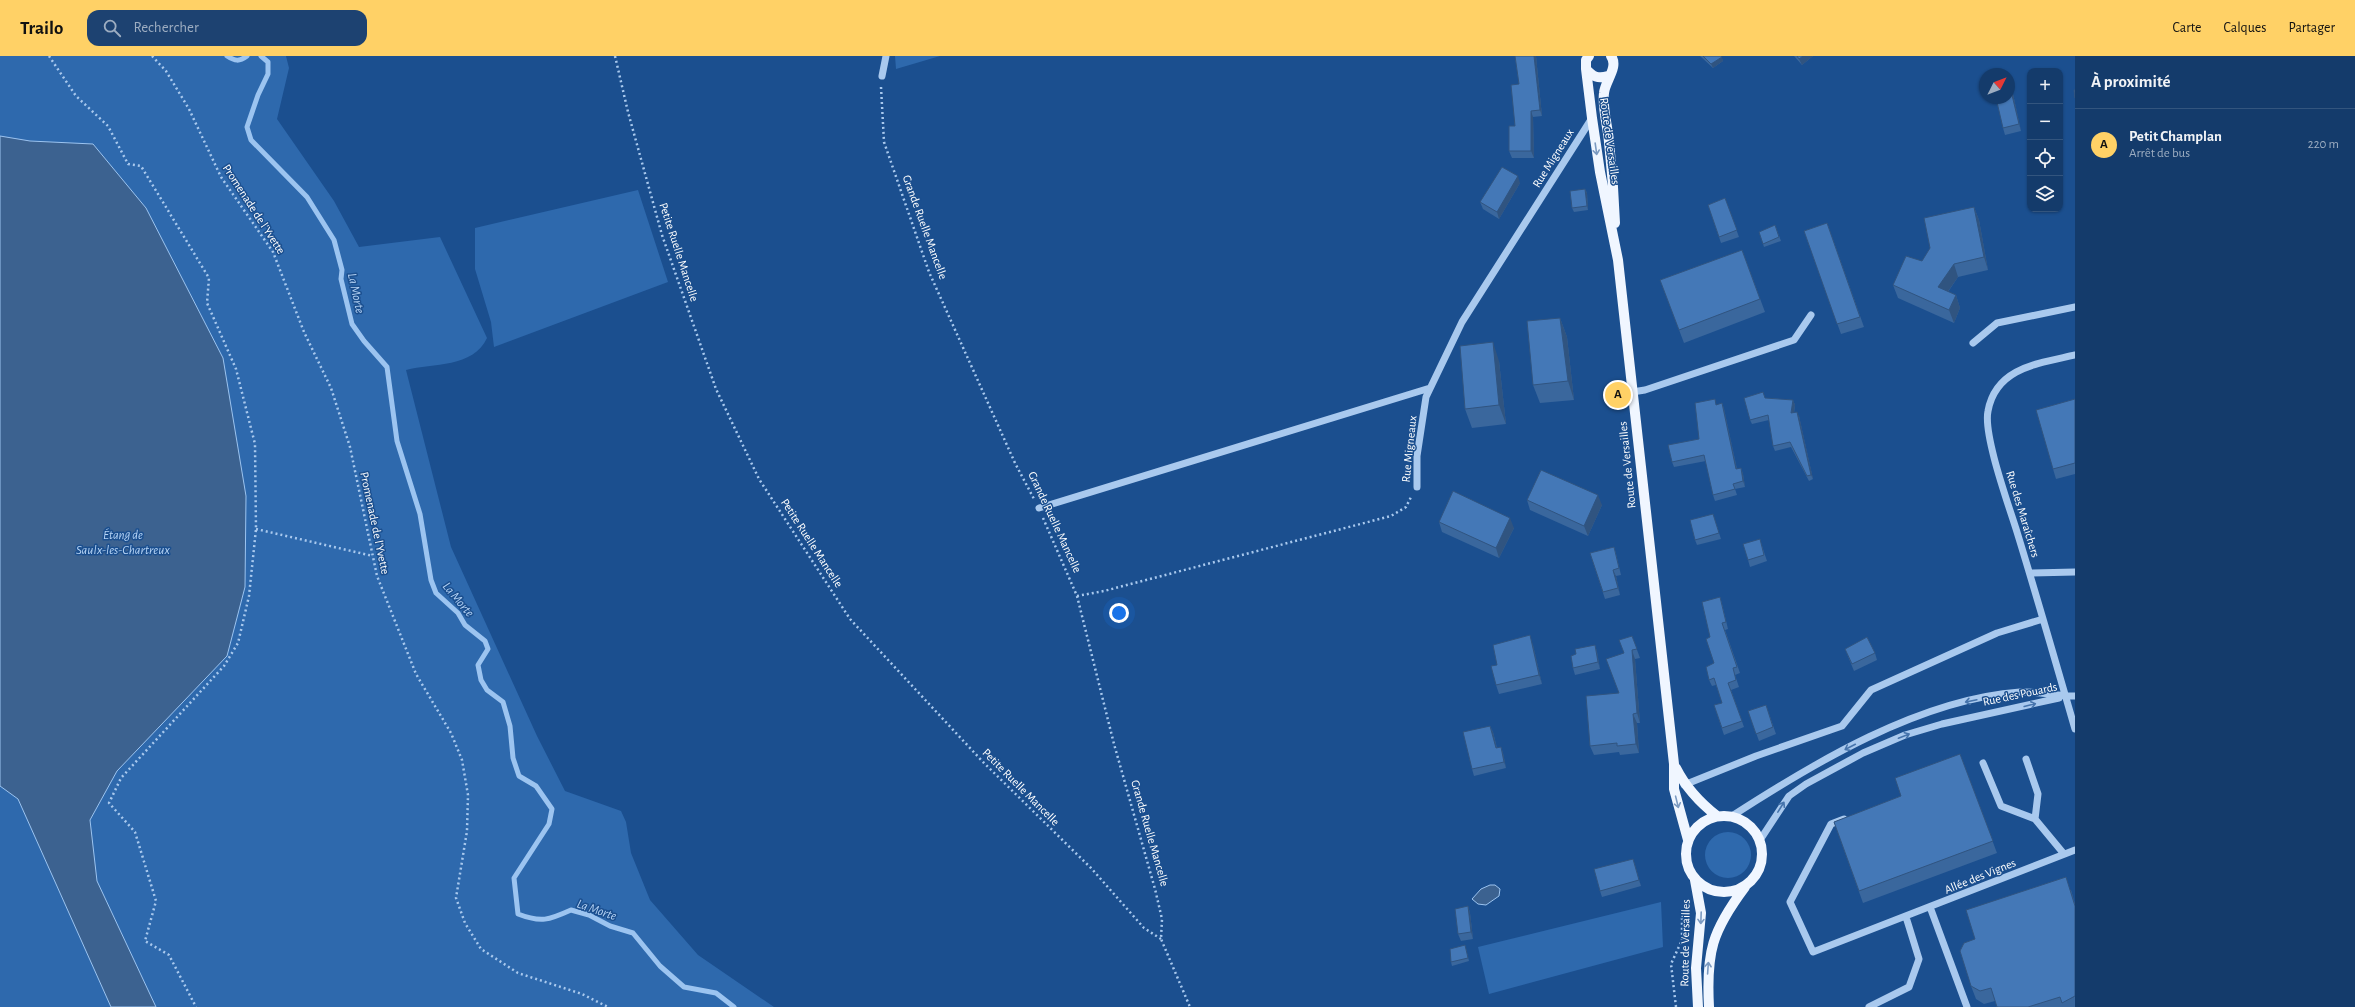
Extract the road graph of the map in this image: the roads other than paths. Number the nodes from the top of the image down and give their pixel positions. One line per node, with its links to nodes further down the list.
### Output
1 (886, 56): 5 (street)
2 (1589, 56): 4 (main road)
3 (1614, 57): 6 (main road)
4 (1586, 68): 6 (main road); 7 (main road, Route de Versailles)
5 (882, 76)
6 (1608, 76): 8 (main road)
7 (1592, 118): 8 (main road, Route de Versailles, one-way to 8); 13 (street, Rue Migneaux)
8 (1618, 260): 14 (main road, Route de Versailles)
9 (2075, 307): 11 (street)
10 (1811, 315): 14 (street)
11 (1973, 343)
12 (2075, 355): 18 (street, Rue des Maraîchers)
13 (1430, 388): 15 (street, Rue Migneaux); 16 (street)
14 (1632, 392): 26 (main road, Route de Versailles)
15 (1417, 487)
16 (1039, 508)
17 (2075, 572): 18 (street)
18 (2030, 573): 19 (street, Rue des Maraîchers)
19 (2043, 619): 20 (street, Rue des Maraîchers); 27 (street)
20 (2065, 696): 21 (street); 22 (street); 23 (street, Rue des Maraîchers); 29 (street, Rue des Pouards, one-way to 29); 33 (street, Rue des Pouards, one-way to 20)
21 (2075, 696)
22 (2075, 699)
23 (2075, 729)
24 (2026, 759): 31 (street)
25 (1983, 763): 31 (street)
26 (1674, 764): 27 (main road, Route de Versailles); 32 (main road, Route de Versailles, one-way to 32)
27 (1684, 785): 28 (main road, Route de Versailles)
28 (1717, 816): 29 (main road); 32 (main road)
29 (1732, 816): 33 (main road)
30 (1851, 816): 39 (street, Allée des Vignes)
31 (2035, 819): 35 (street)
32 (1688, 840): 36 (main road)
33 (1760, 840): 37 (main road)
34 (2075, 850): 35 (street, Allée des Vignes)
35 (2064, 854): 38 (street, Allée des Vignes)
36 (1695, 880): 37 (main road); 40 (main road, Route de Versailles, one-way to 40)
37 (1745, 887): 41 (main road, Route de Versailles, one-way to 37)
38 (1930, 907): 39 (street, Allée des Vignes); 43 (street)
39 (1906, 917): 42 (street)
40 (1698, 1007)
41 (1709, 1007)
42 (1869, 1007)
43 (1967, 1007)

